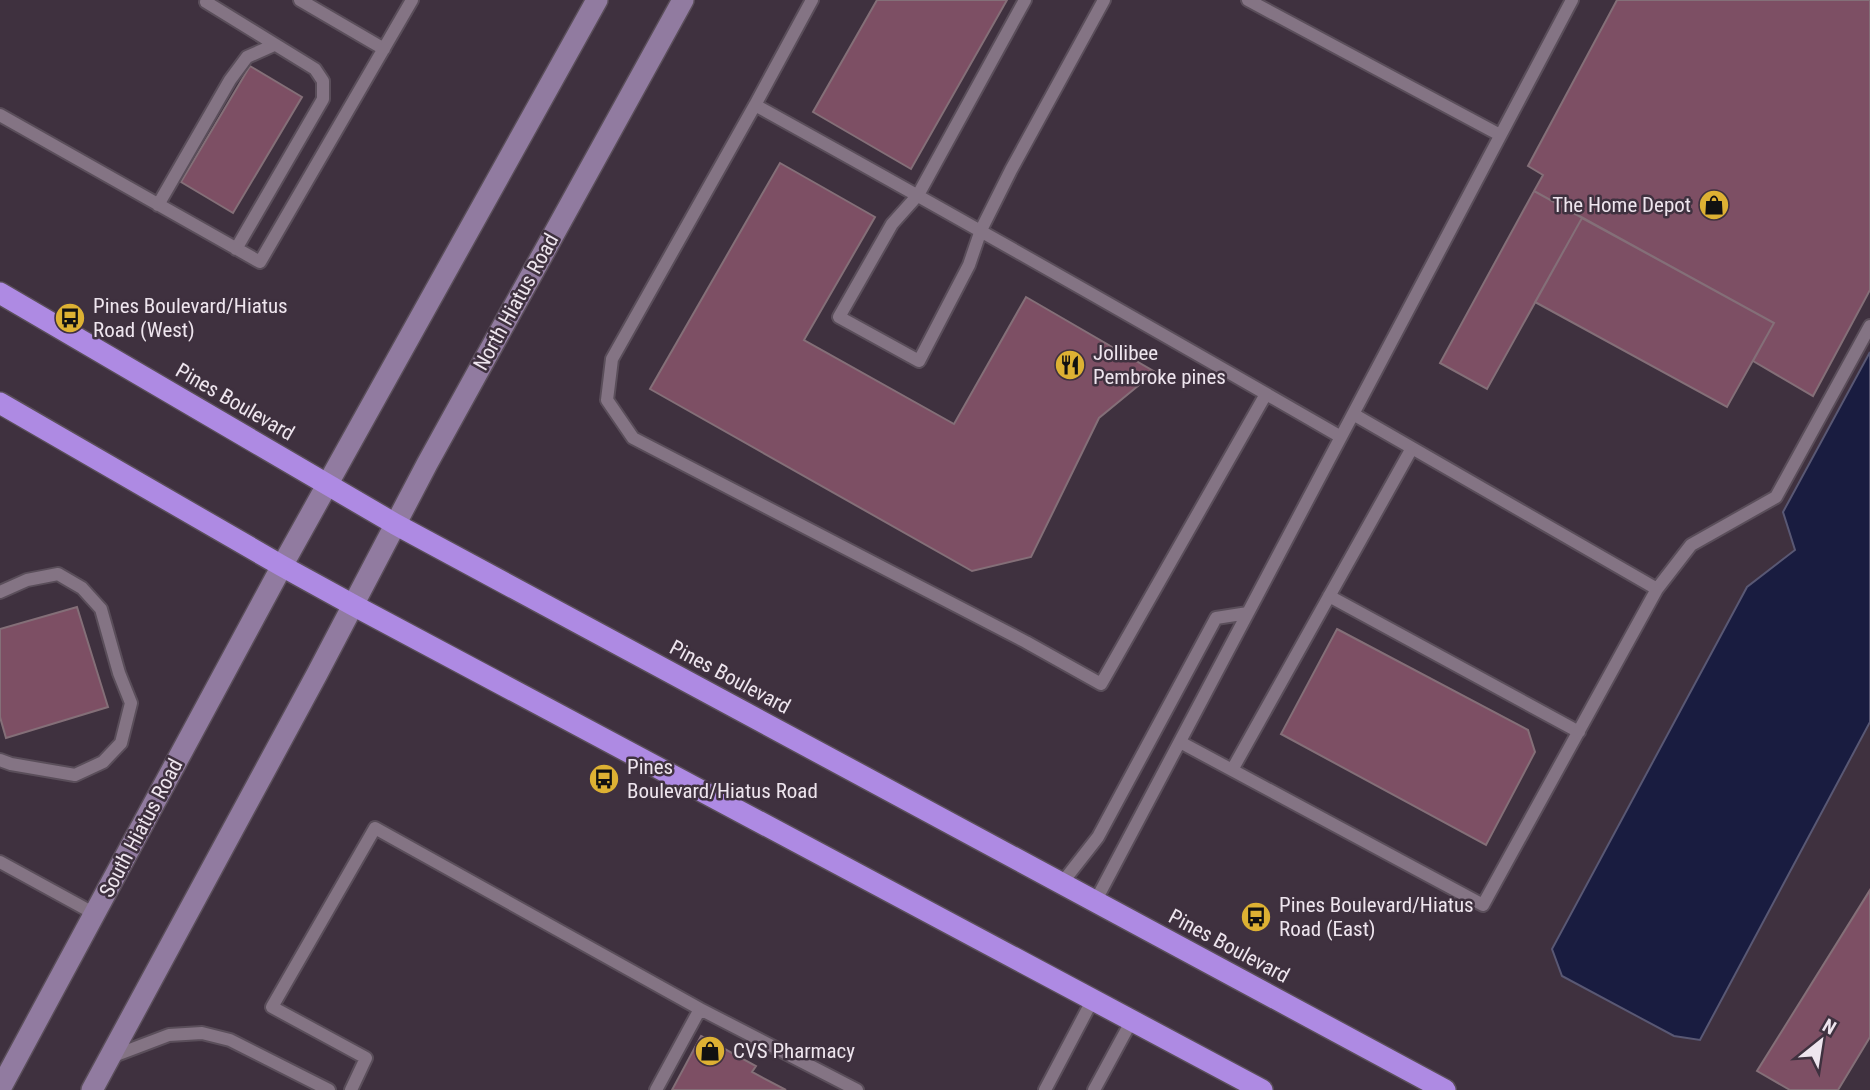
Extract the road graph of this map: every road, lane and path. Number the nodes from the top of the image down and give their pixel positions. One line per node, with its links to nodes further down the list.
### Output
1 (300, 0): 12 (lane)
2 (412, 0): 12 (lane)
3 (597, 0): 27 (main road)
4 (682, 0): 28 (main road, North Hiatus Road)
5 (812, 0): 13 (lane)
6 (1026, 0): 16 (lane)
7 (1104, 0): 18 (lane)
8 (1248, 0): 15 (lane)
9 (1572, 0): 15 (lane)
10 (206, 2): 11 (lane)
11 (274, 45): 17 (lane); 19 (lane)
12 (384, 49): 19 (lane)
13 (755, 105): 16 (lane); 22 (lane)
14 (0, 115): 17 (lane)
15 (1500, 135): 24 (lane)
16 (918, 195): 18 (lane); 18 (lane)
17 (159, 205): 19 (lane)
18 (981, 230): 22 (lane)
19 (236, 249)
20 (0, 293): 27 (highway, Pines Boulevard)
21 (1870, 326): 30 (lane)
22 (1266, 394): 25 (lane)
23 (0, 402): 29 (highway)
24 (1353, 414): 25 (lane); 26 (lane)
25 (1341, 437): 34 (lane)
26 (1412, 448): 30 (lane); 32 (lane)
27 (327, 484): 28 (highway, Pines Boulevard); 29 (main road)
28 (395, 524): 33 (main road, North Hiatus Road); 40 (highway, Pines Boulevard)
29 (282, 566): 33 (highway); 42 (main road, South Hiatus Road)
30 (1657, 589): 35 (lane)
31 (0, 592): 37 (lane)
32 (1329, 596): 35 (lane); 38 (lane)
33 (353, 605): 43 (highway); 46 (main road)
34 (1248, 613): 36 (lane); 40 (lane)
35 (1579, 732): 38 (lane)
36 (1180, 742): 38 (lane); 41 (lane)
37 (0, 761)
38 (1232, 770)
39 (0, 862): 42 (lane)
40 (1062, 883): 41 (highway, Pines Boulevard)
41 (1096, 902): 56 (highway, Pines Boulevard)
42 (95, 914): 47 (main road, South Hiatus Road)
43 (1093, 999): 45 (highway); 53 (lane)
44 (700, 1009): 50 (lane); 51 (lane); 52 (lane)
45 (1132, 1020): 54 (lane); 55 (highway)
46 (111, 1057): 48 (main road); 49 (lane)
47 (0, 1089)
48 (92, 1090)
49 (329, 1090)
50 (351, 1090)
51 (656, 1090)
52 (857, 1090)
53 (1045, 1090)
54 (1094, 1090)
55 (1262, 1090)
56 (1445, 1090)

